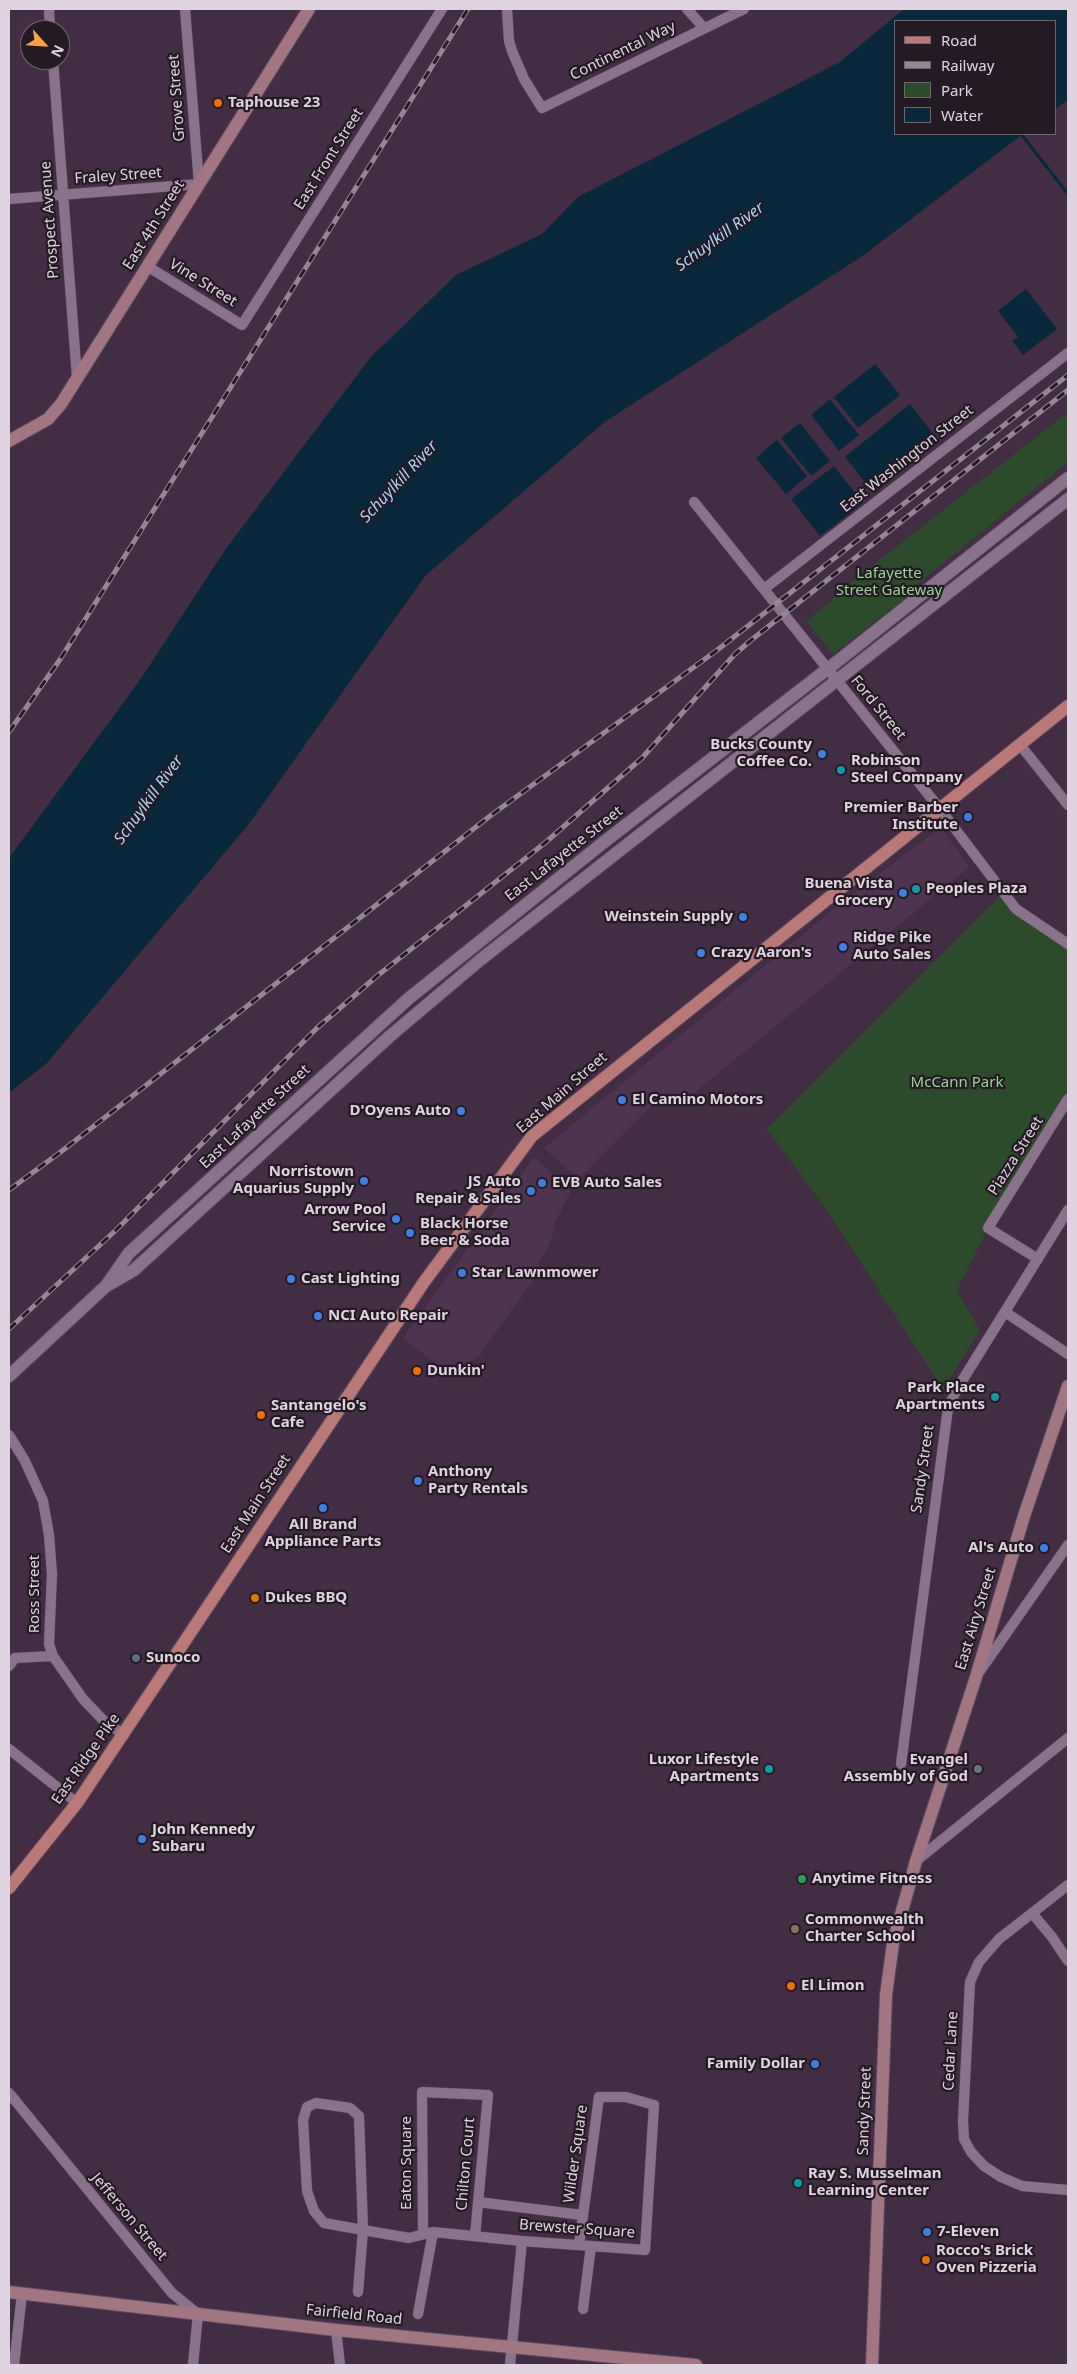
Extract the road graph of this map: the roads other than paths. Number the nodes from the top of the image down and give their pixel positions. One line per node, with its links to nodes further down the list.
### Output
1 (185, 9): 9 (street, Grove Street)
2 (309, 9): 9 (main road, East 4th Street)
3 (442, 9): 13 (street, East Front Street)
4 (507, 9): 7 (street, Continental Way)
5 (686, 9): 7 (street)
6 (744, 9): 7 (street, Continental Way)
7 (704, 28)
8 (54, 70): 10 (street, Prospect Avenue)
9 (199, 184): 10 (street, Fraley Street); 12 (main road, East 4th Street)
10 (63, 195): 11 (street, Fraley Street); 15 (street, Prospect Avenue)
11 (9, 199)
12 (147, 266): 13 (street, Vine Street); 15 (main road, East 4th Street)
13 (242, 325)
14 (1068, 353): 20 (street, East Washington Street)
15 (77, 378): 16 (main road, East 4th Street)
16 (9, 441)
17 (1068, 478): 21 (street, East Lafayette Street)
18 (1068, 499): 22 (street, East Lafayette Street)
19 (694, 502): 20 (street, Ford Street)
20 (764, 589): 21 (street, Ford Street)
21 (827, 669): 22 (street, Ford Street); 31 (street, East Lafayette Street)
22 (837, 681): 26 (street, Ford Street); 31 (street, East Lafayette Street)
23 (1068, 706): 24 (main road, East Main Street)
24 (1020, 746): 25 (street); 26 (main road, East Main Street)
25 (1068, 805)
26 (940, 810): 27 (street, Ford Street); 38 (main road, East Main Street)
27 (1068, 944)
28 (1068, 1099): 30 (street, Piazza Street)
29 (1068, 1210): 30 (street, Sandy Street)
30 (1038, 1259): 32 (street, Sandy Street)
31 (106, 1286): 34 (street, East Lafayette Street)
32 (1005, 1312): 33 (street); 45 (street, Sandy Street)
33 (1068, 1354)
34 (9, 1376)
35 (1068, 1386): 41 (main road, East Airy Street)
36 (9, 1435): 39 (street, Ross Street)
37 (1068, 1545): 41 (street)
38 (183, 1643): 42 (main road, East Ridge Pike)
39 (53, 1656): 40 (street); 42 (street, Ross Street)
40 (9, 1666)
41 (976, 1677): 47 (main road, East Airy Street)
42 (124, 1735): 46 (main road, East Ridge Pike)
43 (1068, 1738): 47 (street)
44 (9, 1749): 46 (street)
45 (901, 1764)
46 (77, 1803): 49 (main road, East Ridge Pike)
47 (916, 1861): 77 (main road, Sandy Street)
48 (1068, 1885): 50 (street, Cedar Lane)
49 (9, 1888)
50 (1032, 1913): 51 (street); 55 (street, Cedar Lane)
51 (1068, 1961)
52 (9, 2093): 68 (street, Jefferson Street)
53 (488, 2096): 56 (street, Chilton Court); 59 (street, Eaton Square)
54 (599, 2097): 57 (street, Wilder Square); 63 (street, Brewster Square)
55 (1068, 2190)
56 (478, 2202): 57 (street); 60 (street, Chilton Court)
57 (582, 2215): 62 (street, Wilder Square)
58 (363, 2230): 58 (street); 59 (street, Brewster Square); 65 (street)
59 (428, 2232): 60 (street, Brewster Square); 69 (street, Eaton Square)
60 (475, 2236): 61 (street, Brewster Square)
61 (522, 2241): 62 (street, Brewster Square); 71 (street)
62 (579, 2245): 63 (street, Brewster Square)
63 (591, 2246): 67 (street)
64 (9, 2292): 66 (main road, Fairfield Road)
65 (358, 2292)
66 (22, 2294): 68 (main road, Fairfield Road); 72 (street)
67 (583, 2309)
68 (198, 2314): 70 (main road, Fairfield Road); 73 (street)
69 (418, 2314)
70 (336, 2330): 71 (main road, Fairfield Road); 74 (street)
71 (512, 2346): 75 (street); 76 (main road, Fairfield Road)
72 (14, 2365)
73 (193, 2365)
74 (340, 2365)
75 (510, 2365)
76 (696, 2365)
77 (872, 2365)

